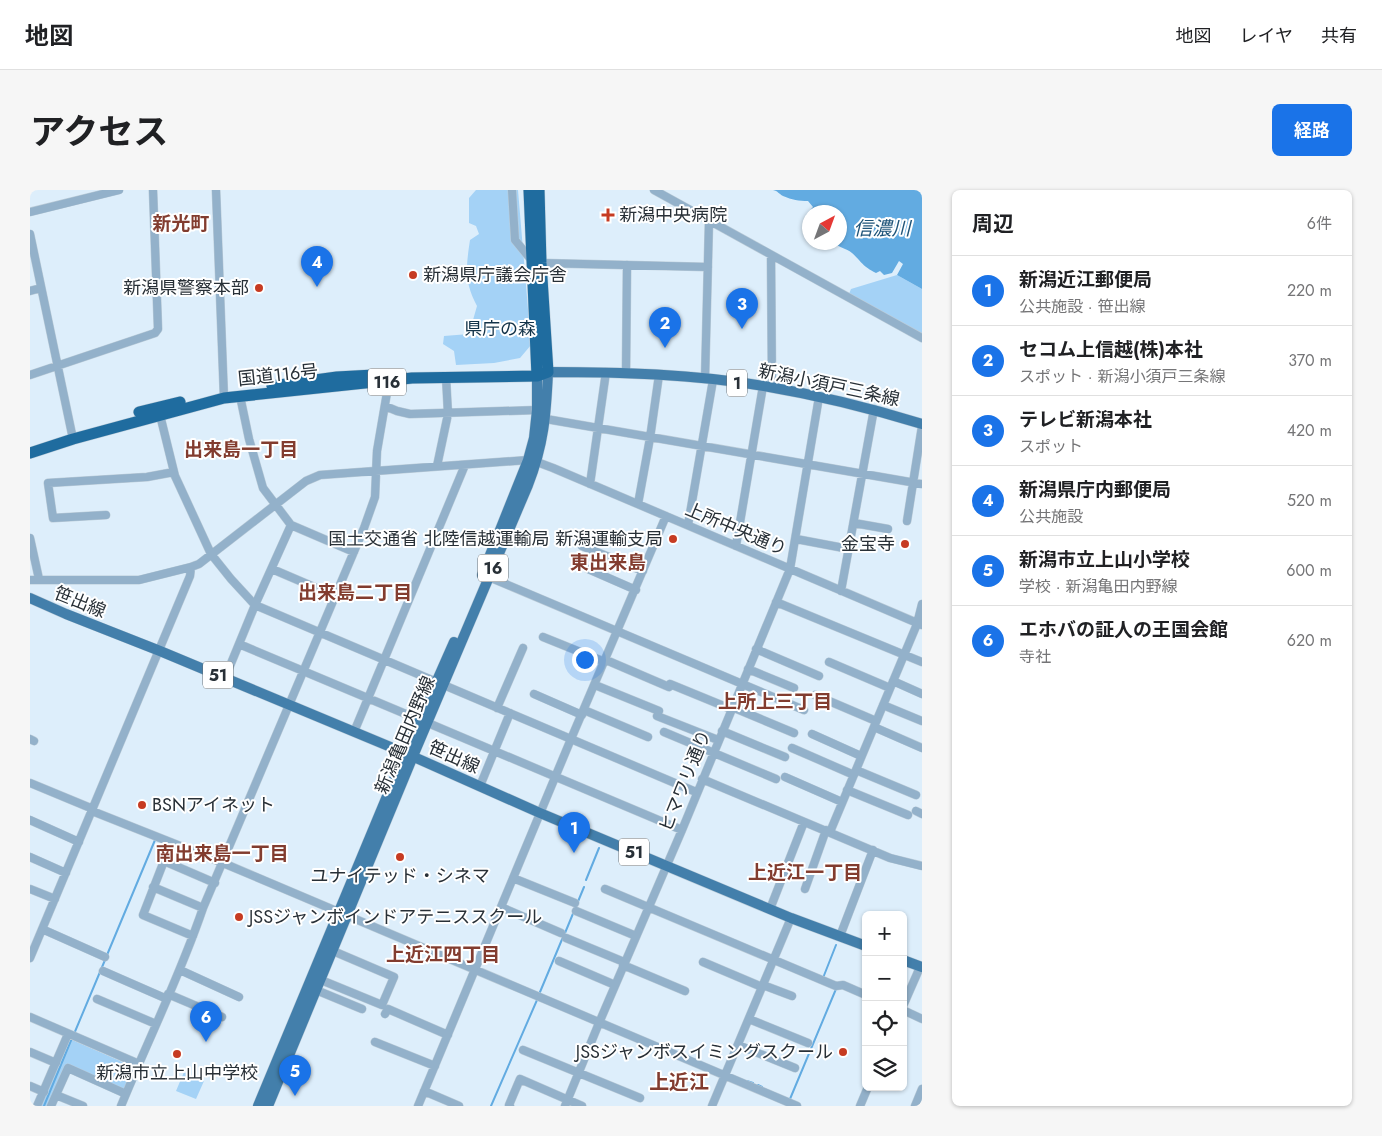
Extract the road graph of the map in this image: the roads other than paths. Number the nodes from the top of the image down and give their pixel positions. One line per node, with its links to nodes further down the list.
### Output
1 (119, 190): 8 (street)
2 (153, 190): 18 (street)
3 (216, 190): 29 (street)
4 (512, 190): 12 (street)
5 (529, 190): 12 (highway)
6 (539, 190): 12 (highway)
7 (654, 190): 9 (street)
8 (30, 212)
9 (709, 221): 11 (street); 14 (street)
10 (30, 234): 15 (street)
11 (771, 254): 17 (street); 28 (street)
12 (537, 262): 13 (street); 19 (highway); 20 (highway)
13 (627, 265): 14 (street); 22 (street)
14 (708, 267): 26 (street)
15 (41, 288): 16 (street); 18 (street)
16 (30, 291)
17 (922, 338)
18 (57, 366): 24 (street); 40 (street)
19 (537, 372): 20 (highway, 国道116号 / 116); 25 (highway, 国道116号 / 116); 29 (highway, 国道116号 / 116); 33 (main road, 新潟亀田内野線 / 16)
20 (548, 372): 21 (main road, 新潟小須戸三条線 / 1); 37 (main road, 新潟亀田内野線 / 16)
21 (606, 372): 22 (main road, 新潟小須戸三条線 / 1); 39 (street)
22 (626, 373): 23 (main road, 新潟小須戸三条線 / 1)
23 (658, 374): 26 (main road, 新潟小須戸三条線 / 1); 41 (street)
24 (30, 375)
25 (446, 377): 27 (highway, 国道116号 / 116); 35 (street)
26 (709, 379): 28 (main road, 新潟小須戸三条線 / 1); 42 (street)
27 (389, 381): 30 (highway, 国道116号 / 116); 32 (street)
28 (767, 386): 31 (main road, 新潟小須戸三条線 / 1); 45 (street)
29 (224, 395): 30 (highway, 国道116号 / 116); 36 (highway, 国道116号 / 116); 40 (highway, 国道116号 / 116)
30 (240, 396): 55 (street)
31 (819, 397): 34 (main road, 新潟小須戸三条線 / 1); 48 (street, ヒマワリ通り)
32 (385, 406): 35 (street); 51 (street)
33 (537, 410): 35 (street); 46 (main road, 新潟亀田内野線 / 16)
34 (874, 410): 38 (main road, 新潟小須戸三条線 / 1); 52 (street)
35 (448, 414): 49 (street)
36 (160, 415): 40 (highway, 国道116号 / 116); 50 (street)
37 (546, 419): 39 (street); 46 (main road, 新潟亀田内野線 / 16)
38 (922, 425): 53 (street)
39 (599, 429): 41 (street); 54 (street)
40 (72, 436): 43 (highway, 国道116号 / 116); 44 (highway, 国道116号 / 116)
41 (650, 438): 42 (street); 56 (street)
42 (701, 445): 45 (street); 62 (street)
43 (30, 447)
44 (30, 453)
45 (752, 456): 48 (street); 67 (street)
46 (533, 461): 47 (street); 54 (street, 上所中央通り); 76 (main road, 新潟亀田内野線 / 16); 103 (main road, 新潟亀田内野線 / 16)
47 (465, 464): 49 (street); 95 (street)
48 (808, 464): 52 (street); 65 (street, ヒマワリ通り)
49 (437, 466): 51 (street)
50 (174, 472): 57 (street); 70 (street)
51 (375, 472): 55 (street); 69 (street)
52 (862, 474): 53 (street); 60 (street)
53 (918, 483): 59 (street)
54 (590, 484): 56 (street, 上所中央通り)
55 (275, 504): 61 (street); 70 (street)
56 (638, 504): 58 (street, 上所中央通り)
57 (106, 515)
58 (666, 516): 62 (street, 上所中央通り); 75 (street)
59 (907, 521)
60 (854, 522): 63 (street); 68 (street)
61 (291, 525): 69 (street); 72 (street)
62 (688, 525): 67 (street, 上所中央通り)
63 (888, 529)
64 (30, 538): 77 (street)
65 (796, 539): 68 (street); 74 (street, ヒマワリ通り)
66 (582, 546): 75 (street)
67 (736, 546): 74 (street, 上所中央通り)
68 (849, 550): 80 (street)
69 (354, 552): 81 (street)
70 (211, 554): 71 (street); 85 (street)
71 (191, 567): 77 (street); 93 (street)
72 (272, 569): 81 (street); 85 (street)
73 (588, 569): 79 (street)
74 (790, 569): 80 (street, 上所中央通り); 83 (street, ヒマワリ通り)
75 (644, 571): 79 (street)
76 (489, 577): 87 (street); 103 (main road, 新潟亀田内野線 / 16)
77 (39, 579): 78 (street)
78 (30, 580)
79 (636, 590): 87 (street)
80 (841, 591): 86 (street, 上所中央通り)
81 (335, 596): 88 (street)
82 (31, 601): 93 (main road, 笹出線 / 51)
83 (776, 602): 92 (street, ヒマワリ通り); 94 (street)
84 (922, 604): 86 (street)
85 (255, 605): 88 (street); 90 (street)
86 (920, 625): 94 (street)
87 (618, 631): 96 (street); 104 (street)
88 (319, 633): 95 (street); 100 (street)
89 (543, 637): 96 (street)
90 (239, 644): 100 (street); 102 (street)
91 (522, 648): 114 (street)
92 (756, 649): 99 (street, ヒマワリ通り); 101 (street)
93 (160, 651): 102 (main road, 笹出線 / 51); 148 (street)
94 (904, 655): 98 (street); 105 (street)
95 (384, 660): 103 (street); 111 (street)
96 (605, 661): 106 (street); 115 (street)
97 (829, 662): 105 (street)
98 (922, 662)
99 (748, 668): 104 (street, ヒマワリ通り); 107 (street)
100 (303, 671): 111 (street); 113 (street)
101 (819, 676)
102 (225, 678): 113 (main road, 笹出線 / 51)
103 (440, 684): 114 (street); 119 (main road, 新潟亀田内野線 / 16)
104 (742, 684): 115 (street, ヒマワリ通り); 116 (street)
105 (892, 684): 109 (street); 112 (street)
106 (595, 685): 117 (street); 129 (street)
107 (794, 688)
108 (534, 694): 117 (street)
109 (922, 694)
110 (815, 695): 121 (street)
111 (368, 698): 119 (street); 123 (street)
112 (883, 705): 120 (street); 121 (street)
113 (289, 706): 123 (main road, 笹出線 / 51); 158 (street)
114 (497, 708): 118 (street)
115 (731, 708): 122 (street, ヒマワリ通り); 125 (street)
116 (804, 710)
117 (583, 712): 127 (street); 128 (street)
118 (510, 713): 128 (street); 132 (street)
119 (424, 721): 132 (street); 134 (main road, 新潟亀田内野線 / 16)
120 (922, 721)
121 (875, 724): 131 (street); 135 (street)
122 (722, 731): 129 (street, ヒマワリ通り); 136 (street)
123 (354, 732): 134 (main road, 笹出線 / 51)
124 (664, 732): 133 (street)
125 (794, 733)
126 (812, 734): 135 (street)
127 (648, 737)
128 (571, 738): 138 (street); 145 (street)
129 (718, 740): 133 (street, ヒマワリ通り)
130 (792, 748): 137 (street)
131 (922, 748)
132 (494, 751): 138 (street); 143 (street)
133 (713, 752): 140 (street, ヒマワリ通り); 141 (street)
134 (409, 755): 143 (main road, 笹出線 / 51); 173 (main road, 新潟亀田内野線 / 16)
135 (862, 756): 137 (street)
136 (785, 758)
137 (855, 772): 144 (street); 146 (street)
138 (556, 776): 149 (street); 153 (street)
139 (785, 777): 147 (street)
140 (702, 779): 145 (street, ヒマワリ通り); 152 (street)
141 (776, 779)
142 (30, 783): 148 (street)
143 (480, 786): 149 (main road, 笹出線 / 51)
144 (847, 790): 147 (street); 150 (street)
145 (696, 792): 153 (street, ヒマワリ通り)
146 (916, 795)
147 (842, 802): 154 (street)
148 (93, 810): 155 (street); 158 (street)
149 (540, 813): 159 (main road, 笹出線 / 51); 162 (street)
150 (908, 815)
151 (30, 820): 155 (street)
152 (804, 822): 154 (street); 172 (street)
153 (682, 830): 159 (street, ヒマワリ通り)
154 (828, 831): 156 (street); 167 (street)
155 (79, 842): 161 (street)
156 (873, 850): 160 (street); 178 (street)
157 (30, 857): 161 (street)
158 (223, 863): 163 (street); 173 (street)
159 (666, 865): 171 (street, ヒマワリ通り); 172 (main road, 笹出線 / 51)
160 (922, 866)
161 (66, 873): 168 (street)
162 (513, 878): 169 (street); 177 (street)
163 (215, 883): 164 (street); 170 (street)
164 (153, 888): 170 (street); 176 (street)
165 (30, 889): 168 (street)
166 (605, 889): 171 (street)
167 (805, 889)
168 (55, 899): 175 (street)
169 (501, 907): 187 (street); 190 (street)
170 (203, 908): 176 (street)
171 (648, 908): 177 (street, ヒマワリ通り); 183 (street)
172 (770, 909): 174 (main road, 笹出線 / 51)
173 (343, 915): 180 (main road, 新潟亀田内野線 / 16); 190 (street); 238 (main road, 新潟亀田内野線 / 16)
174 (791, 918): 178 (main road, 笹出線 / 51); 183 (street)
175 (42, 929): 181 (street); 182 (street)
176 (193, 936): 189 (street)
177 (636, 936): 187 (street, ヒマワリ通り)
178 (840, 936): 179 (main road, 笹出線 / 51)
179 (862, 944)
180 (333, 950): 192 (main road, 新潟亀田内野線 / 16); 192 (street)
181 (104, 957)
182 (30, 958)
183 (774, 960): 194 (street); 196 (street)
184 (559, 961): 193 (street)
185 (703, 962): 194 (street)
186 (907, 962): 188 (main road)
187 (624, 964): 193 (street, ヒマワリ通り); 195 (street)
188 (921, 967): 201 (street)
189 (180, 970): 198 (street); 199 (street)
190 (475, 970): 209 (street); 211 (street)
191 (103, 971): 198 (street)
192 (318, 985): 202 (street); 239 (main road, 新潟亀田内野線 / 16)
193 (615, 985): 209 (street, ヒマワリ通り)
194 (763, 986): 197 (street); 208 (street)
195 (685, 991)
196 (862, 993)
197 (792, 996)
198 (167, 997): 205 (street); 210 (street)
199 (239, 997)
200 (97, 999): 210 (street)
201 (906, 1001)
202 (362, 1009)
203 (907, 1010): 207 (street)
204 (385, 1014): 211 (street)
205 (222, 1017)
206 (30, 1018): 212 (street)
207 (922, 1018)
208 (749, 1019): 214 (street); 215 (street)
209 (599, 1023): 222 (street, ヒマワリ通り); 223 (street)
210 (156, 1024): 219 (street)
211 (448, 1035): 220 (street)
212 (72, 1036): 218 (street); 219 (street)
213 (375, 1042): 220 (street)
214 (808, 1044)
215 (738, 1045): 221 (street); 223 (street)
216 (523, 1050): 222 (street)
217 (30, 1052): 218 (street)
218 (56, 1063): 228 (street)
219 (139, 1064): 229 (street)
220 (435, 1066): 226 (street)
221 (795, 1068)
222 (579, 1072): 231 (street); 232 (street, ヒマワリ通り)
223 (725, 1076): 233 (street); 244 (street)
224 (30, 1086): 228 (street)
225 (922, 1089): 246 (street)
226 (424, 1091): 240 (street); 241 (street)
227 (866, 1091): 245 (street)
228 (44, 1092): 234 (street)
229 (126, 1094): 230 (street); 237 (street)
230 (56, 1095): 235 (street); 236 (street)
231 (640, 1098)
232 (566, 1103): 242 (street); 243 (street)
233 (715, 1105)
234 (37, 1106)
235 (52, 1106)
236 (83, 1106)
237 (121, 1106)
238 (258, 1106)
239 (268, 1106)
240 (418, 1106)
241 (459, 1106)
242 (510, 1106)
243 (582, 1106)
244 (797, 1106)
245 (860, 1106)
246 (915, 1106)

